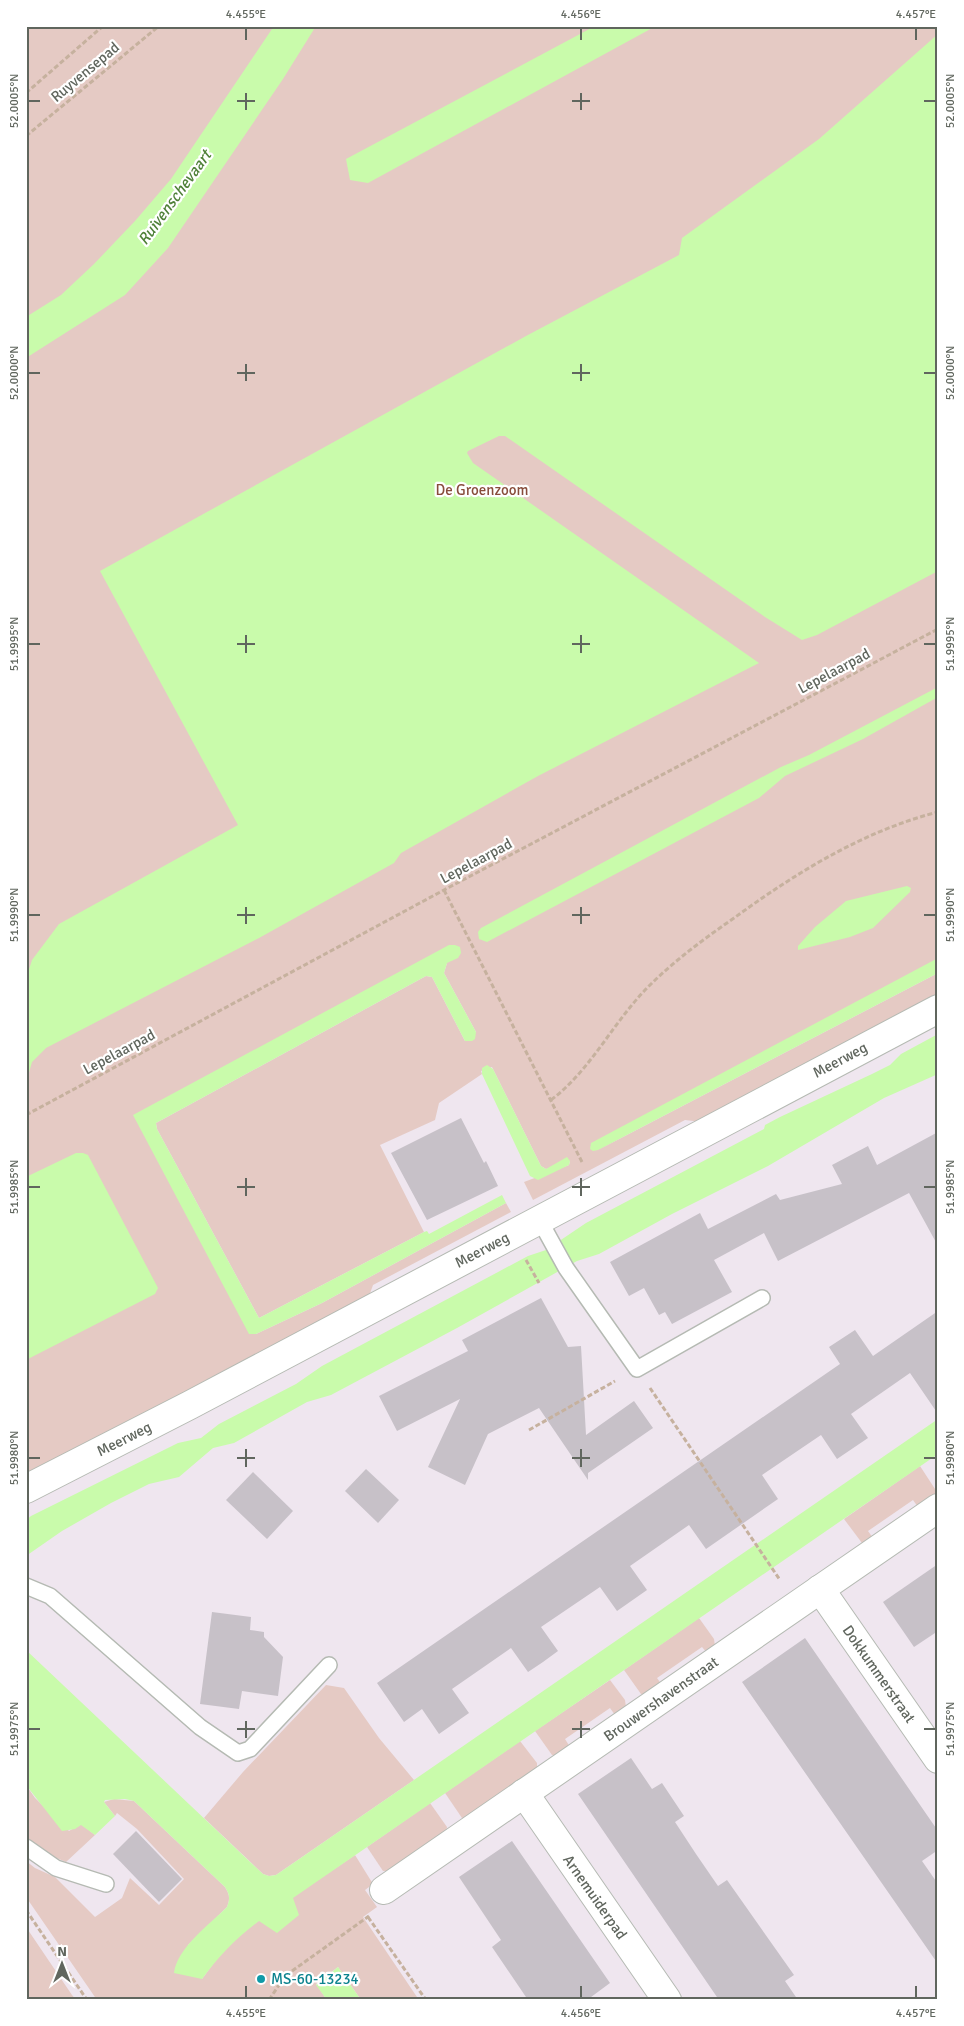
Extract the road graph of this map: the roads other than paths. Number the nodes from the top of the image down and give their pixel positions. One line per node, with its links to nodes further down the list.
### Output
1 (938, 1009): 2 (street, Meerweg)
2 (546, 1231): 3 (lane); 4 (street, Meerweg)
3 (762, 1298)
4 (26, 1489)
5 (938, 1508): 7 (street, Brouwershavenstraat)
6 (26, 1586): 8 (lane)
7 (820, 1590): 9 (street, Dokkummerstraat); 10 (street, Brouwershavenstraat)
8 (329, 1665)
9 (938, 1759)
10 (524, 1794): 13 (street, Brouwershavenstraat); 14 (street, Arnemuiderpad)
11 (26, 1847): 12 (lane)
12 (106, 1884)
13 (384, 1890)
14 (667, 2000)

